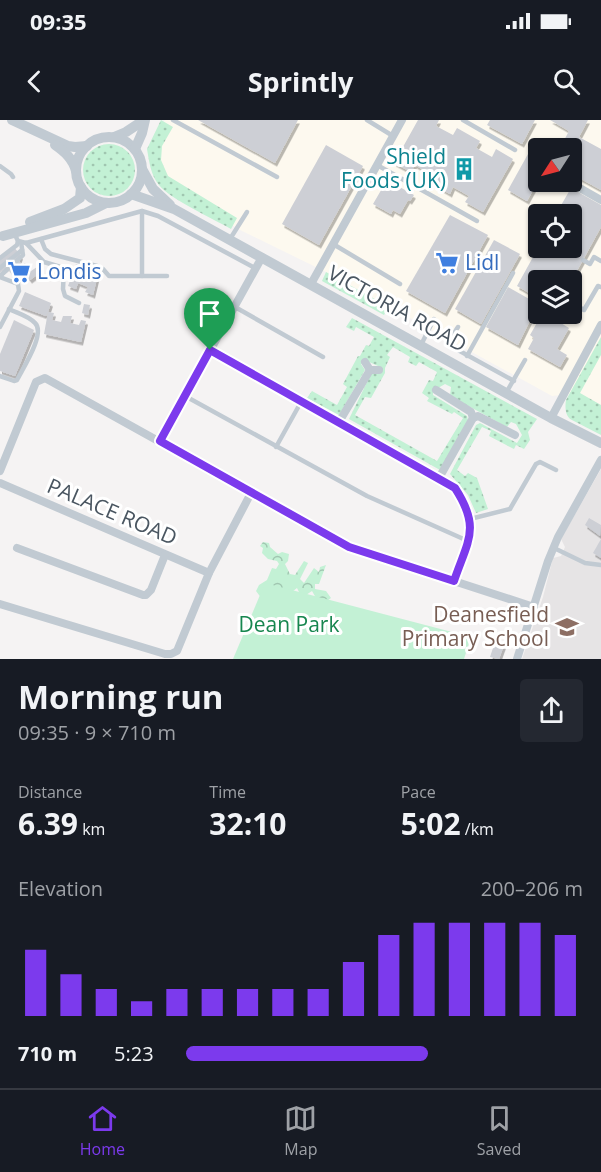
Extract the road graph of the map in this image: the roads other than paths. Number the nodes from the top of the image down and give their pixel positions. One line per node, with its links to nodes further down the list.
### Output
1 (12, 120): 7 (street)
2 (145, 120): 9 (street); 11 (street)
3 (367, 120): 8 (lane)
4 (402, 120): 8 (street)
5 (463, 120): 12 (lane)
6 (175, 121): 18 (lane)
7 (29, 124): 10 (street); 16 (street)
8 (393, 136): 13 (street)
9 (114, 137): 10 (street); 11 (street)
10 (87, 146): 16 (street)
11 (135, 149): 15 (street)
12 (515, 150)
13 (377, 165): 27 (lane); 31 (street)
14 (0, 166): 17 (lane)
15 (142, 169): 21 (street); 24 (street, VICTORIA ROAD)
16 (76, 171): 19 (street)
17 (13, 177)
18 (277, 177)
19 (81, 187): 23 (street); 28 (street)
20 (582, 189): 22 (street)
21 (131, 195): 23 (street); 24 (street, VICTORIA ROAD)
22 (601, 200)
23 (105, 202): 28 (street)
24 (174, 209): 30 (street, VICTORIA ROAD)
25 (142, 211): 29 (lane); 38 (lane); 41 (lane)
26 (246, 212): 30 (lane)
27 (477, 221)
28 (13, 237): 29 (lane); 32 (lane); 34 (lane); 46 (lane)
29 (41, 239): 41 (lane)
30 (230, 239): 33 (street, VICTORIA ROAD)
31 (333, 244): 43 (street); 44 (lane)
32 (22, 250): 37 (lane); 40 (lane)
33 (262, 257): 38 (street); 43 (street, VICTORIA ROAD)
34 (0, 258)
35 (583, 260): 36 (lane)
36 (601, 261)
37 (0, 268)
38 (255, 268): 47 (street)
39 (513, 273): 56 (lane)
40 (0, 276): 48 (lane)
41 (142, 276): 42 (lane)
42 (167, 276)
43 (311, 284): 54 (street, VICTORIA ROAD)
44 (400, 284)
45 (600, 285): 49 (lane)
46 (79, 303)
47 (235, 307): 55 (street); 57 (lane)
48 (9, 309): 52 (lane); 60 (lane)
49 (582, 309)
50 (434, 319): 54 (lane)
51 (601, 325): 67 (street)
52 (0, 327)
53 (459, 327): 56 (lane)
54 (421, 345): 63 (street, VICTORIA ROAD)
55 (210, 350): 64 (street); 65 (street)
56 (467, 356): 61 (lane)
57 (323, 357)
58 (525, 360): 61 (lane)
59 (371, 367): 68 (street)
60 (0, 376)
61 (513, 381): 63 (lane)
62 (436, 390): 66 (street)
63 (506, 393): 67 (street, VICTORIA ROAD)
64 (185, 395): 70 (street); 72 (lane)
65 (302, 402): 68 (street); 72 (lane)
66 (473, 418): 69 (street); 76 (street)
67 (551, 418): 71 (street, VICTORIA ROAD)
68 (339, 422): 76 (street)
69 (515, 435)
70 (160, 441): 75 (street); 78 (street)
71 (601, 443)
72 (276, 447): 80 (lane)
73 (601, 460): 82 (street)
74 (556, 470): 79 (lane)
75 (0, 471)
76 (440, 478): 79 (street)
77 (0, 483): 83 (street, PALACE ROAD)
78 (251, 493): 85 (street); 86 (street)
79 (470, 519): 80 (street)
80 (468, 541): 86 (street)
81 (17, 548): 83 (street)
82 (555, 548): 84 (lane); 88 (street)
83 (165, 555): 85 (street, PALACE ROAD)
84 (601, 565)
85 (209, 573): 89 (street)
86 (454, 581): 88 (street)
87 (0, 604): 89 (street)
88 (534, 608): 90 (street)
89 (175, 656)
90 (517, 659)

